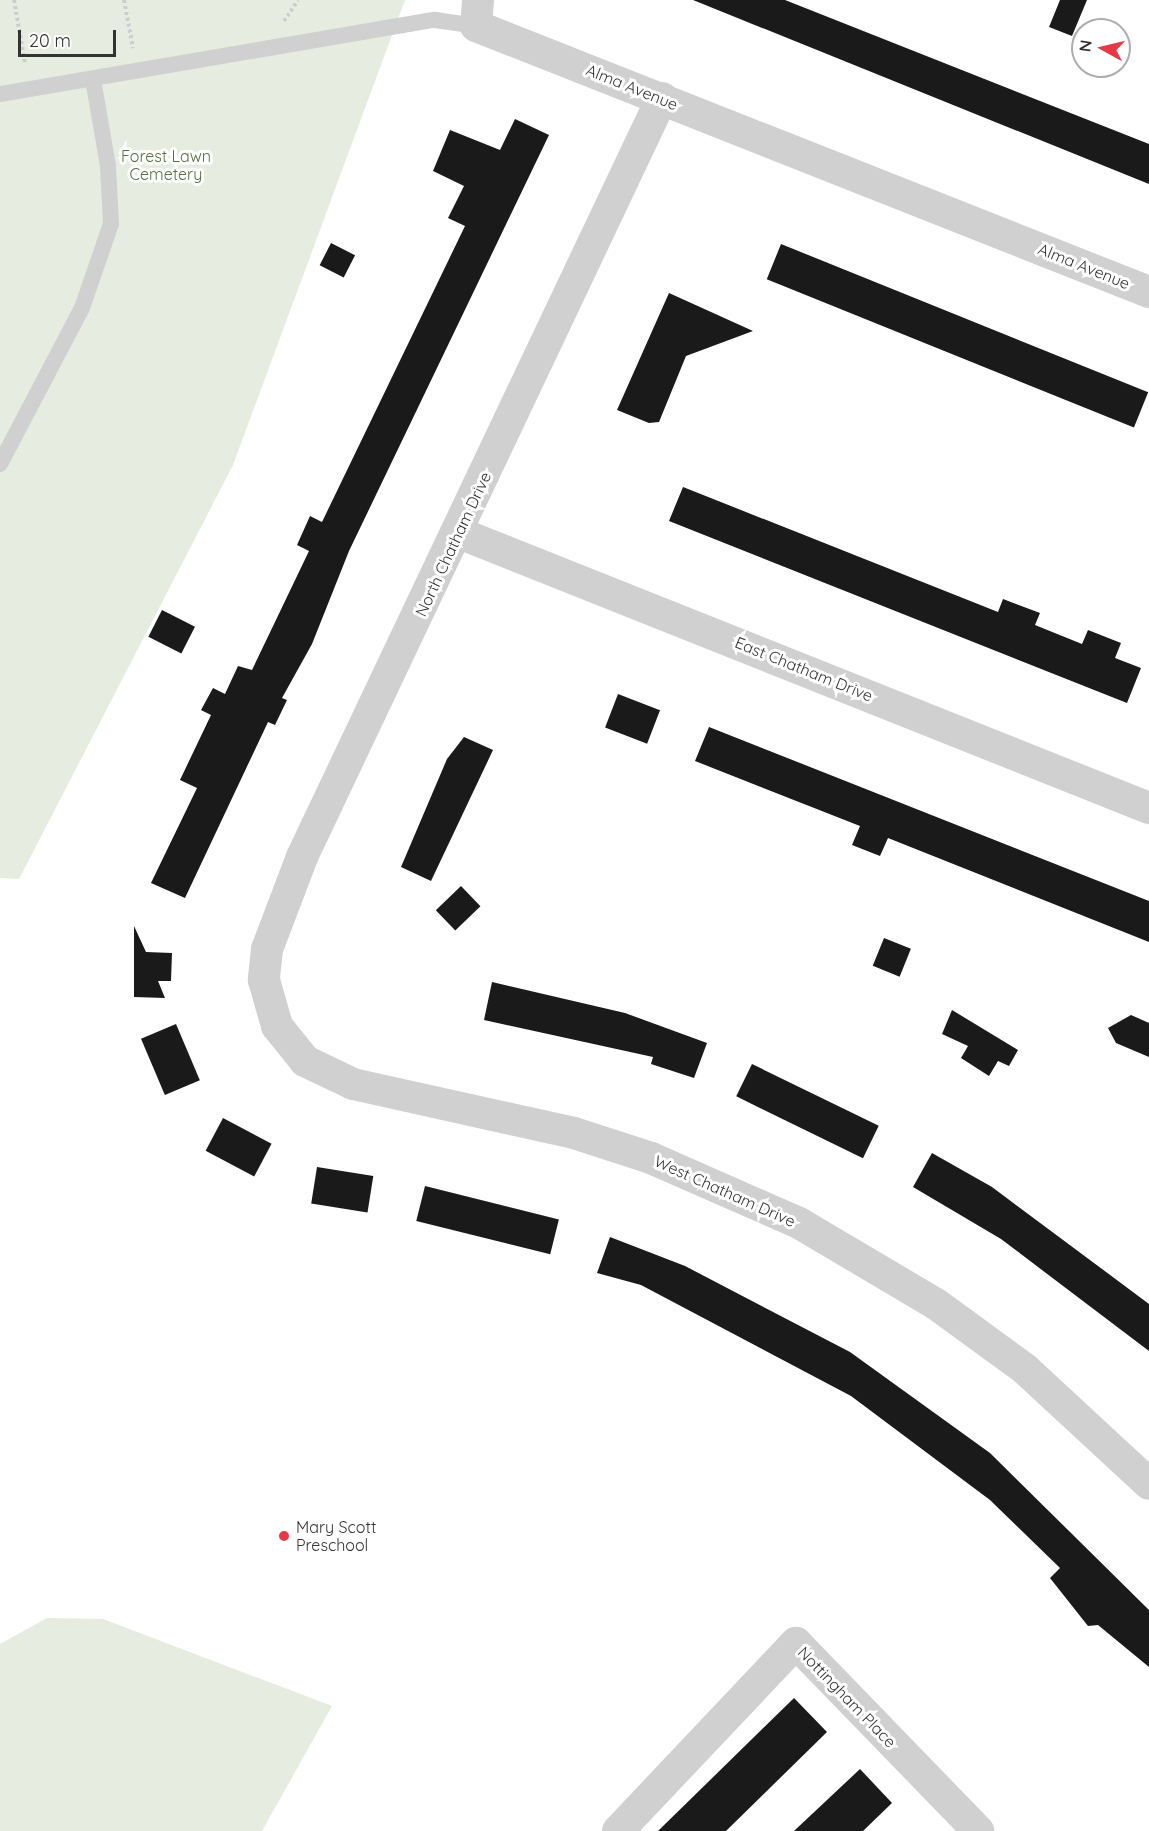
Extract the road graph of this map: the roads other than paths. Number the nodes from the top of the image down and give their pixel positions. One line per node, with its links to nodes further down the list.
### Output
1 (477, 13): 2 (lane, Alma Avenue); 4 (street, Alma Avenue)
2 (93, 80): 3 (lane, Alma Avenue); 6 (lane)
3 (0, 94)
4 (662, 98): 5 (street, Alma Avenue); 7 (street, North Chatham Drive)
5 (1149, 292)
6 (0, 464)
7 (459, 532): 8 (street, East Chatham Drive); 9 (street, North Chatham Drive)
8 (1149, 808)
9 (267, 994): 10 (street, West Chatham Drive)
10 (1149, 1484)
11 (618, 1831): 12 (street, Nottingham Place)
12 (978, 1831)

